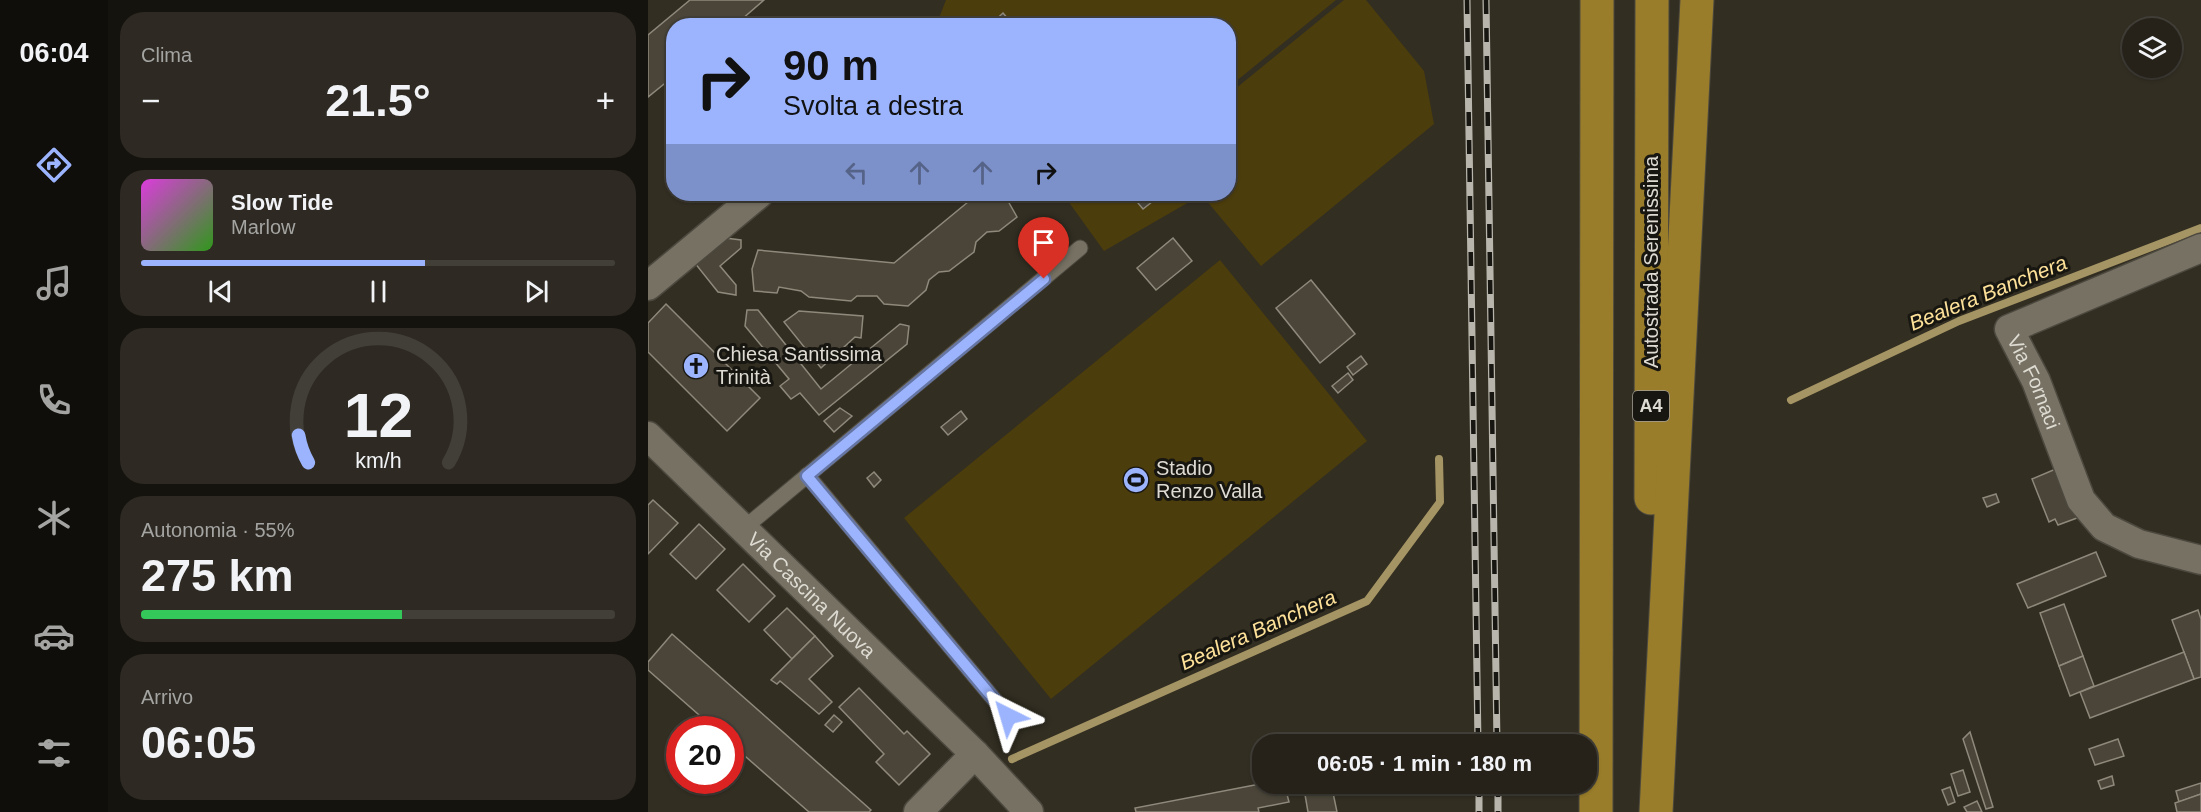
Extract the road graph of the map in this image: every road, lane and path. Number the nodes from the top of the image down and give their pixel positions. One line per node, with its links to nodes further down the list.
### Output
1 (1596, 0): 16 (highway)
2 (1652, 0): 17 (highway, Autostrada Serenissima / A4)
3 (1697, 0): 18 (highway)
4 (751, 201): 7 (street)
5 (2201, 248): 11 (street, Via Fornaci)
6 (1080, 249): 9 (lane)
7 (648, 286)
8 (648, 436): 10 (street, Via Cascina Nuova)
9 (807, 476): 10 (lane); 12 (lane)
10 (743, 529): 13 (street, Via Cascina Nuova)
11 (2201, 560)
12 (1008, 716)
13 (975, 754): 14 (street); 15 (street)
14 (918, 812)
15 (1029, 812)
16 (1596, 812)
17 (1650, 812)
18 (1656, 812)

